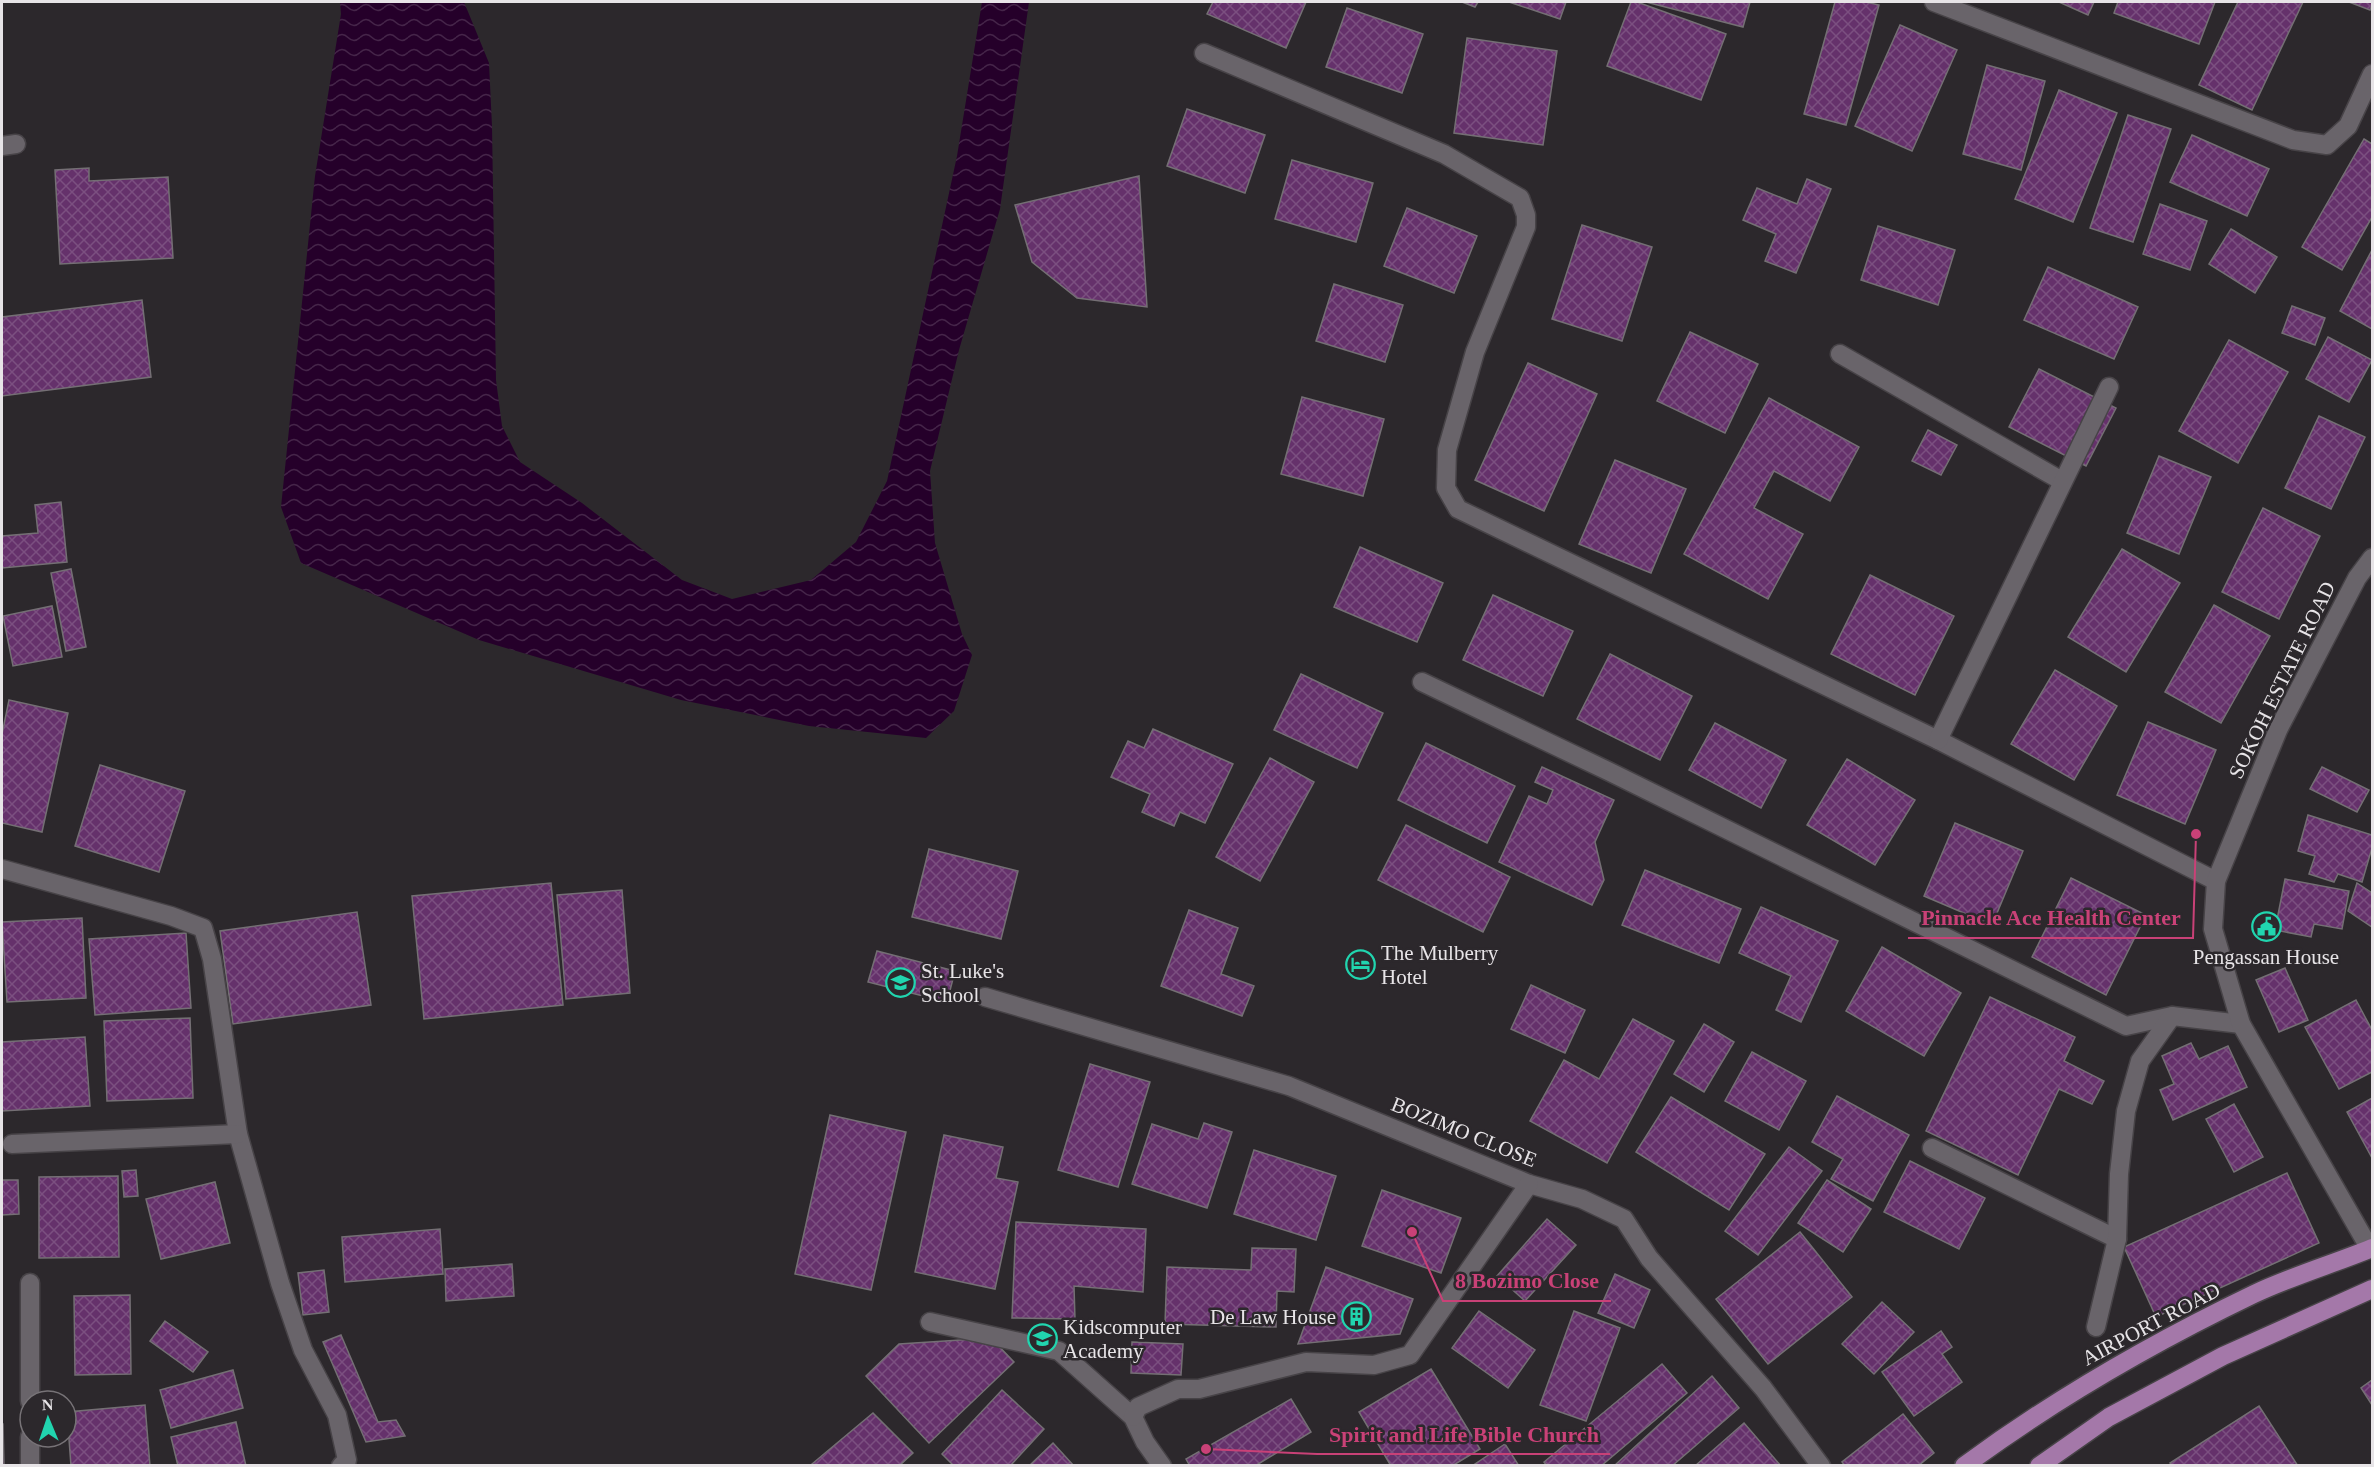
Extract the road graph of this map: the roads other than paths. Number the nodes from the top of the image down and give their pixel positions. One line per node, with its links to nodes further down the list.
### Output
1 (1934, 2): 3 (street)
2 (1204, 54): 9 (street)
3 (2373, 74)
4 (1840, 354): 6 (street)
5 (2109, 387): 6 (street)
6 (2062, 481): 9 (street)
7 (2373, 558): 11 (street, SOKOH ESTATE ROAD)
8 (1422, 682): 13 (street)
9 (1938, 740): 11 (street)
10 (2, 869): 15 (street)
11 (2216, 881): 14 (street, SOKOH ESTATE ROAD)
12 (985, 997): 18 (street, BOZIMO CLOSE)
13 (2172, 1016): 14 (street); 19 (street)
14 (2241, 1024): 20 (street, SOKOH ESTATE ROAD)
15 (238, 1134): 16 (street); 29 (street)
16 (12, 1144)
17 (1932, 1148): 19 (street)
18 (1529, 1184): 26 (street); 31 (street, BOZIMO CLOSE)
19 (2117, 1239): 24 (street)
20 (2371, 1249): 32 (main road, AIRPORT ROAD)
21 (30, 1283): 25 (street)
22 (2373, 1289): 33 (main road)
23 (930, 1322): 26 (street)
24 (2096, 1327)
25 (30, 1389)
26 (1133, 1417): 30 (street)
27 (30, 1449): 28 (street)
28 (30, 1466)
29 (341, 1466)
30 (1162, 1466)
31 (1821, 1466)
32 (1964, 1466)
33 (2039, 1466)

